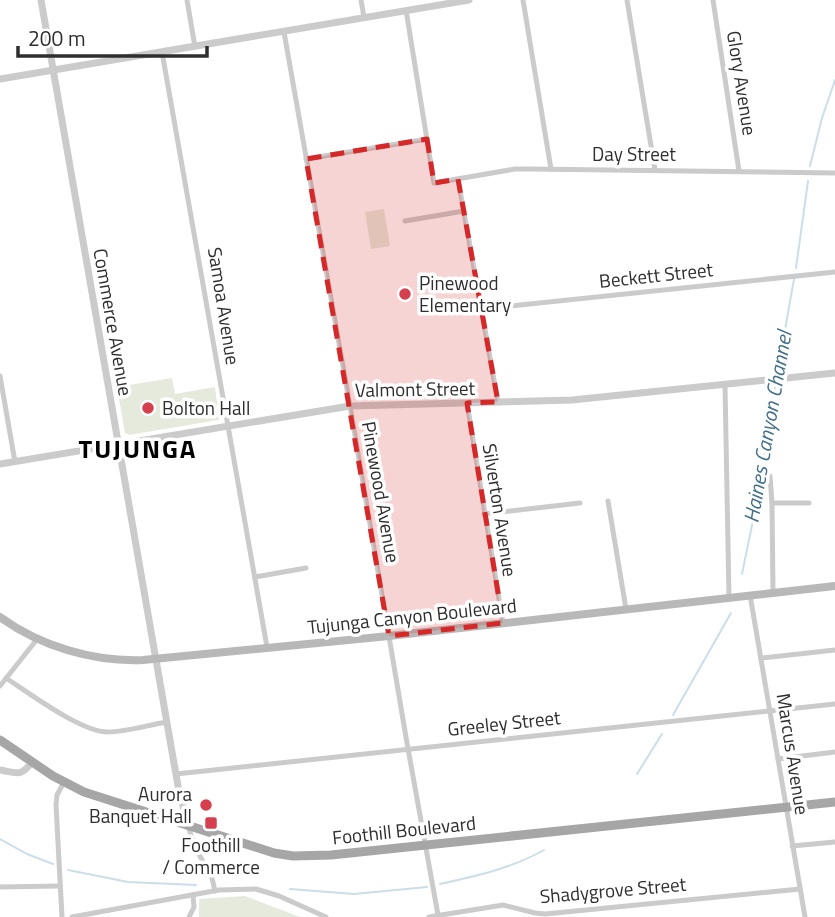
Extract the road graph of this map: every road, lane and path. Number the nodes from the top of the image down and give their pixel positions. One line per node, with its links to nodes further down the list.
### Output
1 (41, 0): 14 (street, Commerce Avenue)
2 (187, 0): 12 (street)
3 (361, 0): 10 (street)
4 (469, 0): 8 (street)
5 (523, 0): 18 (street)
6 (627, 0): 19 (street)
7 (713, 0): 20 (street, Glory Avenue)
8 (446, 2): 9 (street)
9 (406, 10): 10 (street); 16 (street)
10 (364, 17): 11 (street)
11 (284, 32): 12 (street); 17 (street, Pinewood Avenue)
12 (195, 47): 13 (street)
13 (163, 52): 14 (street); 33 (street, Samoa Avenue)
14 (52, 70): 15 (street); 34 (street, Commerce Avenue)
15 (0, 79)
16 (427, 139): 17 (street); 22 (street, Day Street)
17 (306, 159): 32 (street, Pinewood Avenue)
18 (551, 169): 19 (street, Day Street); 22 (street, Day Street)
19 (655, 170): 20 (street, Day Street)
20 (739, 171): 21 (street, Day Street)
21 (835, 173)
22 (458, 178): 23 (street)
23 (464, 211): 24 (street); 26 (street)
24 (405, 220)
25 (835, 272): 26 (street, Beckett Street)
26 (481, 309): 30 (street)
27 (835, 373): 29 (street, Valmont Street)
28 (0, 376): 35 (street)
29 (725, 385): 30 (street, Valmont Street); 48 (street)
30 (498, 402): 31 (street, Valmont Street)
31 (467, 403): 32 (street, Valmont Street); 42 (street, Silverton Avenue)
32 (350, 405): 33 (street, Valmont Street); 52 (street, Pinewood Avenue)
33 (228, 426): 34 (street, Valmont Street); 44 (street, Samoa Avenue)
34 (118, 444): 35 (street, Valmont Street); 56 (street, Commerce Avenue)
35 (15, 461): 36 (street, Valmont Street)
36 (0, 464)
37 (770, 476): 40 (street)
38 (608, 501): 49 (street)
39 (580, 502): 42 (street)
40 (772, 503): 41 (street); 46 (street)
41 (810, 503)
42 (484, 514): 51 (street, Silverton Avenue)
43 (306, 568): 44 (street)
44 (255, 577): 54 (street, Samoa Avenue)
45 (835, 586): 46 (main road, Tujunga Canyon Boulevard)
46 (773, 593): 47 (main road, Tujunga Canyon Boulevard)
47 (750, 596): 48 (main road, Tujunga Canyon Boulevard); 57 (street, Marcus Avenue)
48 (729, 598): 49 (main road, Tujunga Canyon Boulevard)
49 (626, 608): 51 (main road, Tujunga Canyon Boulevard)
50 (0, 617): 53 (main road, Tujunga Canyon Boulevard)
51 (503, 623): 52 (main road, Tujunga Canyon Boulevard)
52 (389, 635): 54 (main road, Tujunga Canyon Boulevard); 64 (street, Pinewood Avenue)
53 (38, 638): 56 (main road, Tujunga Canyon Boulevard); 58 (street)
54 (267, 647): 56 (main road, Tujunga Canyon Boulevard)
55 (835, 650): 57 (street)
56 (156, 658): 62 (street, Commerce Avenue)
57 (761, 658): 61 (street, Marcus Avenue)
58 (6, 678): 59 (street); 62 (street)
59 (0, 686)
60 (835, 704): 61 (street, Greeley Street)
61 (771, 711): 64 (street, Greeley Street); 66 (street, Marcus Avenue)
62 (167, 722): 69 (street, Commerce Avenue)
63 (0, 740): 67 (main road, Foothill Boulevard)
64 (408, 749): 69 (street, Greeley Street); 75 (street, Pinewood Avenue)
65 (835, 752): 66 (street)
66 (778, 759): 72 (street, Marcus Avenue)
67 (32, 762): 68 (street); 70 (main road, Foothill Boulevard)
68 (0, 770)
69 (176, 774): 73 (street, Commerce Avenue)
70 (64, 782): 73 (main road, Foothill Boulevard); 77 (street)
71 (835, 802): 72 (main road, Foothill Boulevard)
72 (786, 807): 75 (main road, Foothill Boulevard); 76 (street, Marcus Avenue)
73 (188, 825): 75 (main road, Foothill Boulevard); 80 (street, Commerce Avenue)
74 (835, 842): 76 (street)
75 (425, 845): 82 (street, Pinewood Avenue)
76 (792, 846): 79 (street, Marcus Avenue)
77 (60, 886): 78 (street); 83 (street)
78 (0, 887)
79 (800, 889): 82 (street, Shadygrove Street); 88 (street, Marcus Avenue)
80 (215, 891): 81 (street); 86 (street)
81 (193, 895): 84 (street); 85 (street)
82 (438, 915): 87 (street, Shadygrove Street)
83 (62, 917)
84 (72, 917)
85 (189, 917)
86 (326, 917)
87 (429, 917)
88 (804, 917)

